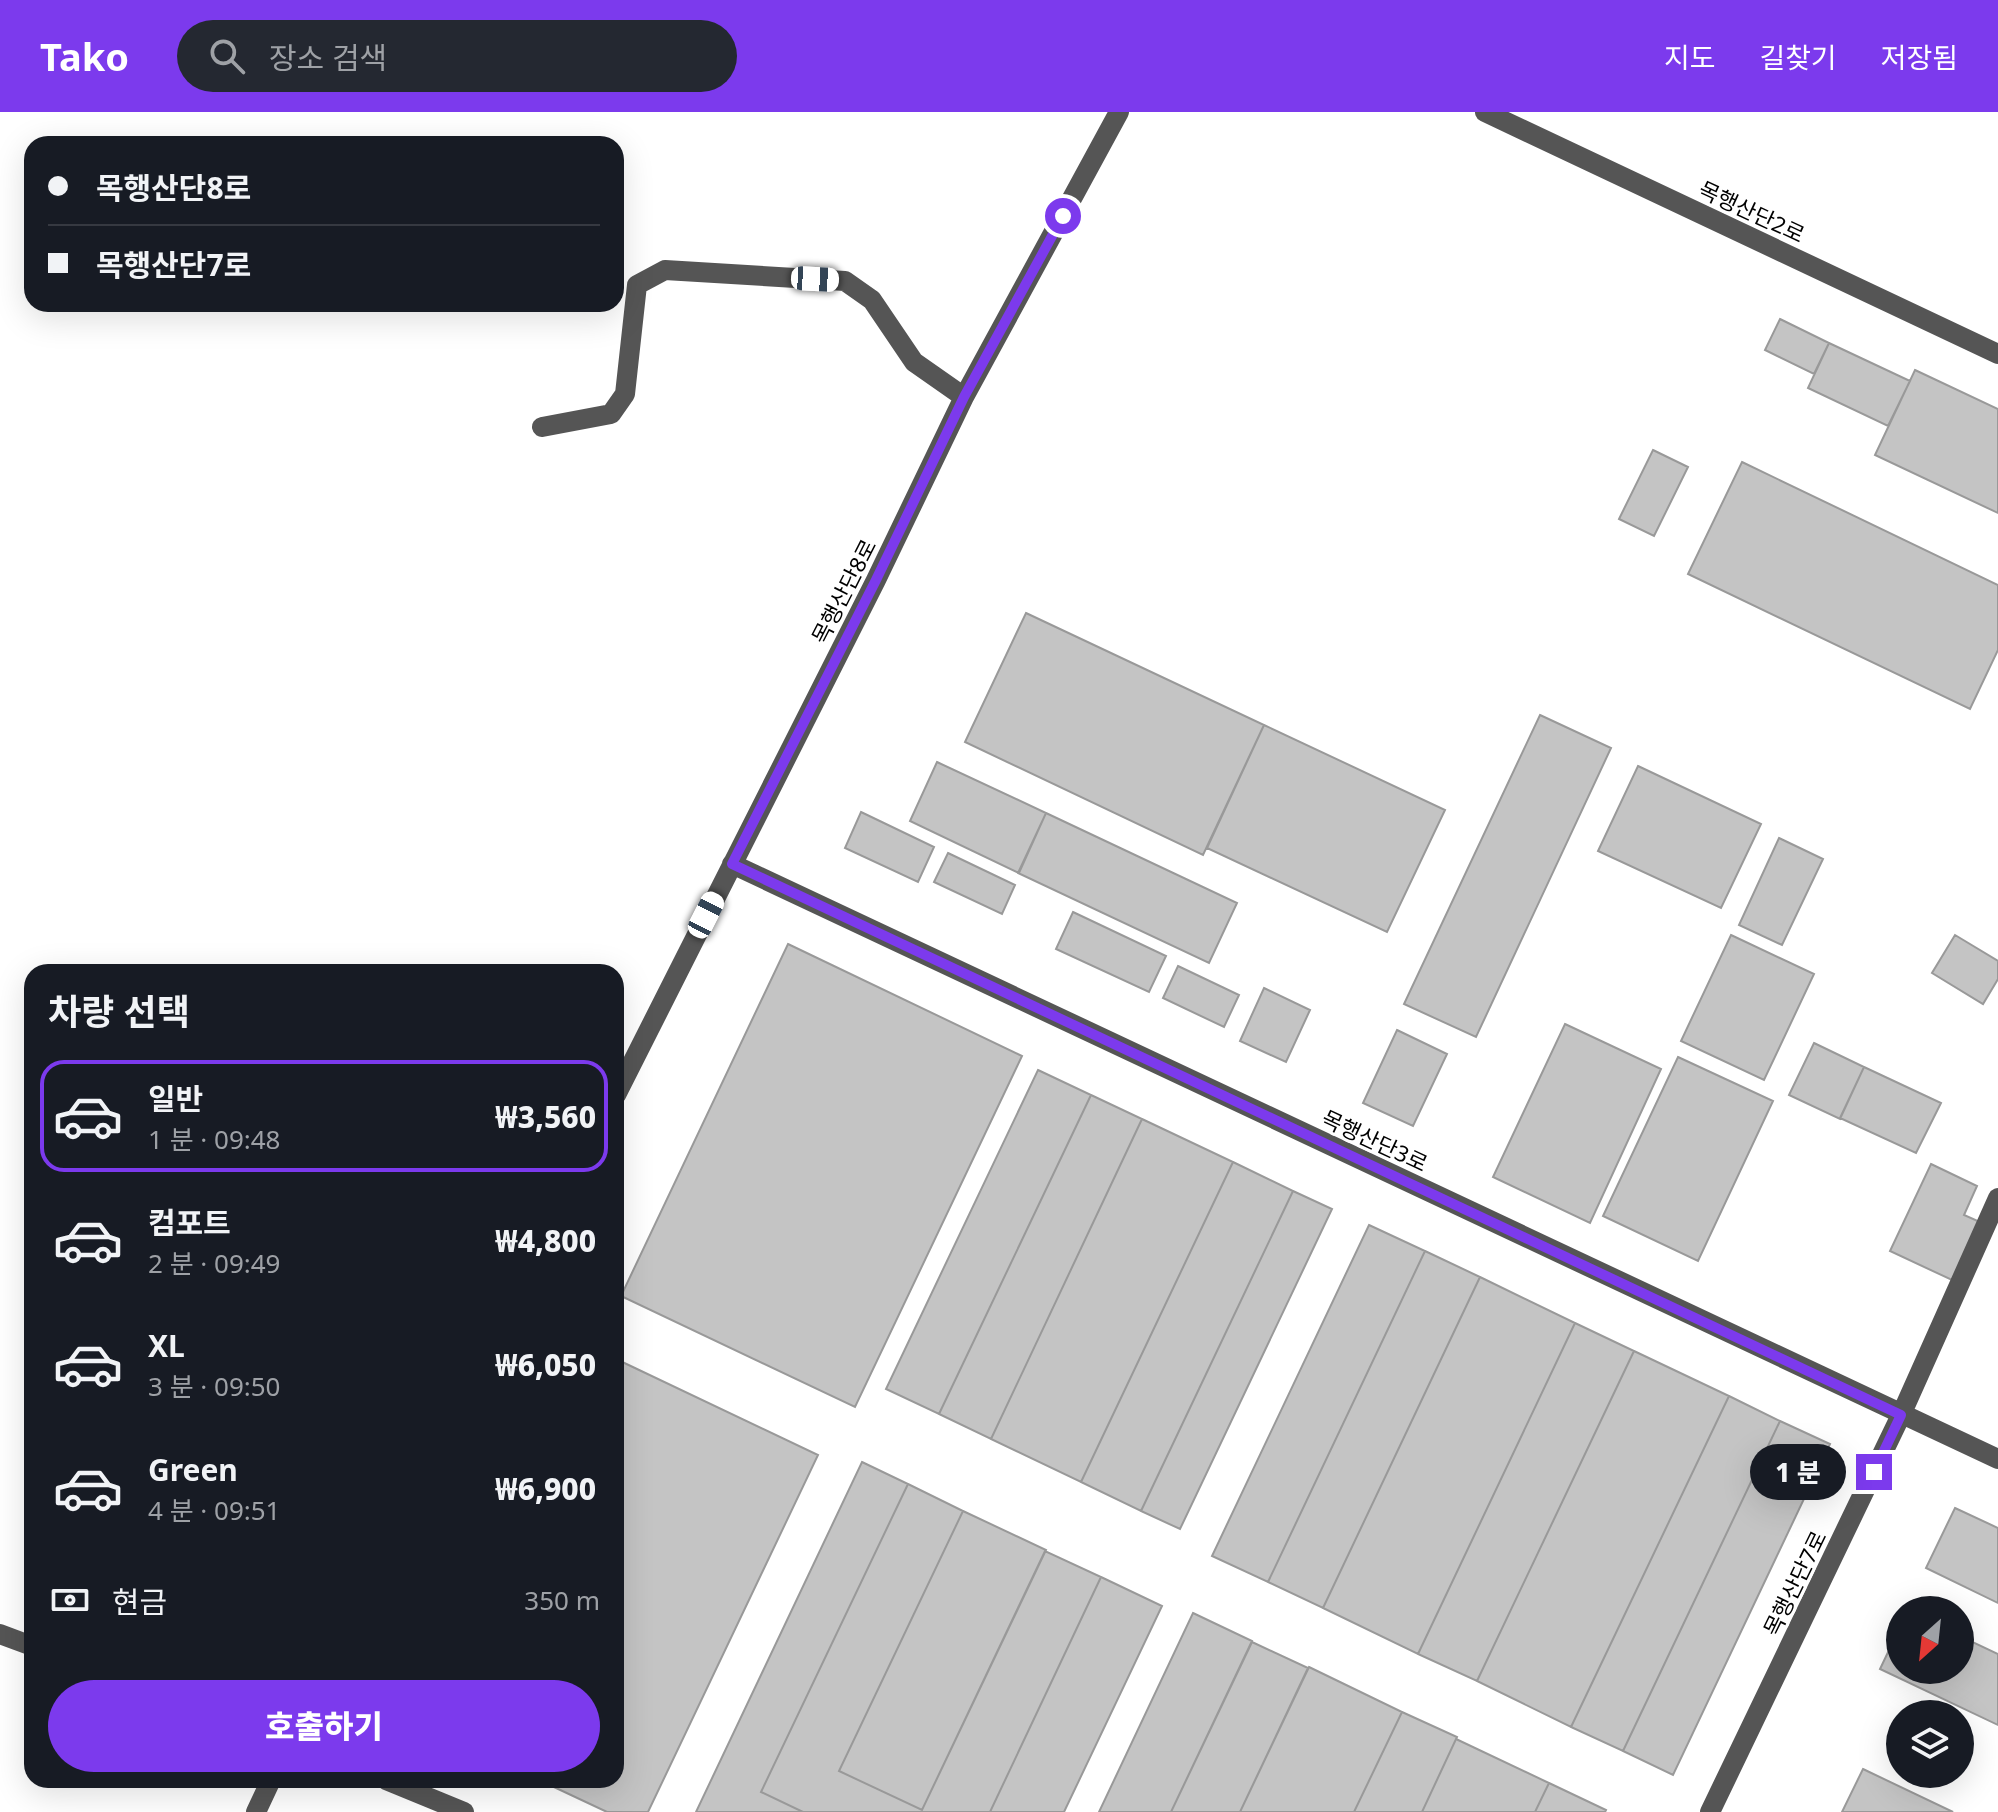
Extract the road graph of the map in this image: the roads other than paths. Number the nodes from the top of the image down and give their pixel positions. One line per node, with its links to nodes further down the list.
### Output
1 (1119, 112): 4 (street, 목행산단8로)
2 (1485, 112): 3 (street, 목행산단2로)
3 (1998, 354)
4 (964, 397): 5 (street); 6 (street, 목행산단8로)
5 (542, 427)
6 (732, 864): 7 (street, 목행산단8로); 9 (street, 목행산단3로)
7 (624, 1079)
8 (1998, 1198): 9 (street, 목행산단7로)
9 (1901, 1415): 10 (street, 목행산단3로); 17 (street, 목행산단7로)
10 (1998, 1459)
11 (0, 1634): 12 (street)
12 (24, 1643)
13 (267, 1788): 15 (street)
14 (406, 1788): 16 (street)
15 (256, 1812)
16 (464, 1812)
17 (1710, 1812)

